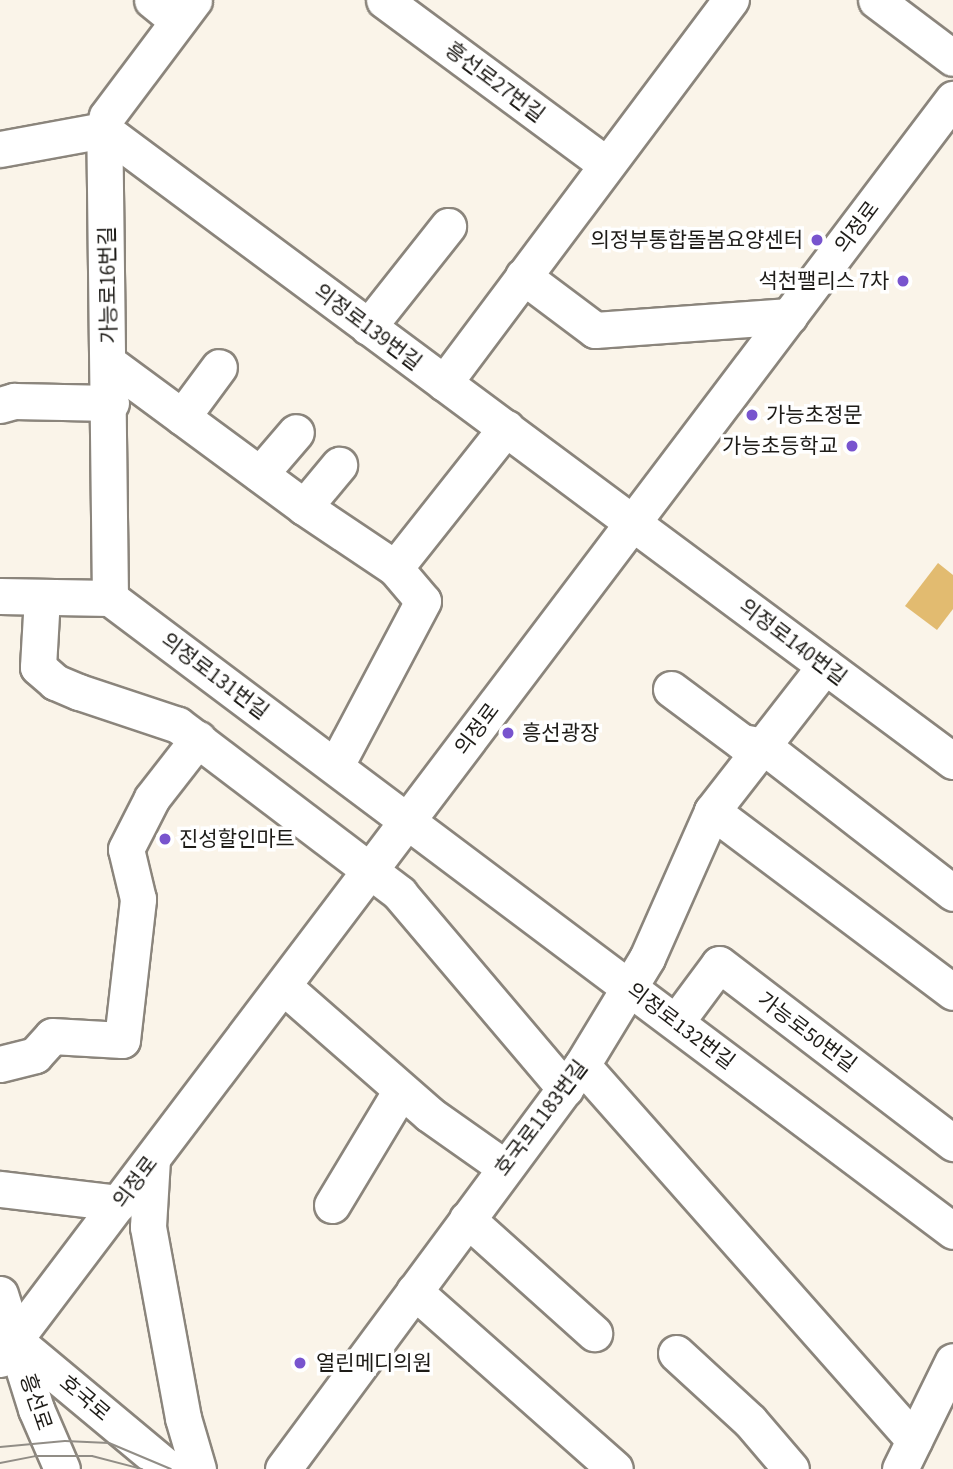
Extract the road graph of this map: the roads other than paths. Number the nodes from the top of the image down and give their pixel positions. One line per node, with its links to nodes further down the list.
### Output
1 (384, 0): 9 (street, 흥선로27번길)
2 (731, 0): 9 (street)
3 (876, 0): 5 (street)
4 (175, 7): 7 (street, 가능로16번길)
5 (953, 58)
6 (953, 99): 12 (street, 의정로)
7 (104, 130): 8 (street); 13 (street, 의정로139번길); 14 (street, 가능로16번길)
8 (0, 149)
9 (606, 164): 11 (street)
10 (448, 226): 13 (street)
11 (523, 276): 12 (street); 16 (street)
12 (789, 316): 25 (street, 의정로)
13 (368, 327): 16 (street, 의정로139번길)
14 (109, 363): 17 (street, 가능로16번길); 19 (street)
15 (219, 367): 19 (street)
16 (444, 383): 20 (street, 의정로139번길)
17 (110, 402): 18 (street); 29 (street, 가능로16번길)
18 (0, 405)
19 (182, 417): 23 (street)
20 (506, 428): 25 (street, 의정로139번길); 26 (street)
21 (296, 432): 23 (street)
22 (339, 465): 24 (street)
23 (260, 474): 24 (street)
24 (304, 508): 26 (street)
25 (633, 522): 30 (street, 의정로140번길); 37 (street, 의정로)
26 (395, 568): 35 (street)
27 (0, 596): 28 (street)
28 (42, 597): 29 (street); 32 (street)
29 (110, 598): 35 (street, 의정로131번길)
30 (825, 666): 33 (street, 호국로1183번길); 34 (street, 의정로140번길)
31 (671, 689): 33 (street)
32 (198, 739): 38 (street); 44 (street)
33 (762, 746): 36 (street, 호국로1183번길); 39 (street)
34 (953, 761)
35 (335, 765): 37 (street, 의정로131번길)
36 (712, 811): 41 (street, 호국로1183번길); 42 (street)
37 (408, 820): 38 (street, 의정로); 41 (street, 의정로132번길)
38 (370, 870): 40 (street, 의정로); 45 (street)
39 (953, 893)
40 (283, 986): 46 (street); 48 (street, 의정로)
41 (630, 988): 43 (street, 의정로132번길); 45 (street, 호국로1183번길)
42 (953, 992)
43 (676, 1022): 47 (street, 가능로50번길); 54 (street, 의정로132번길)
44 (0, 1064)
45 (573, 1077): 49 (street, 호국로1183번길); 61 (street)
46 (401, 1090): 49 (street); 52 (street)
47 (953, 1143)
48 (152, 1160): 51 (street, 의정로); 64 (street)
49 (504, 1167): 53 (street, 호국로1183번길)
50 (0, 1189): 51 (street)
51 (119, 1203): 58 (street, 의정로)
52 (332, 1205)
53 (467, 1219): 55 (street, 호국로1183번길); 57 (street)
54 (953, 1231)
55 (414, 1291): 65 (street, 호국로1183번길); 66 (street)
56 (0, 1294): 58 (street, 흥선로)
57 (594, 1334)
58 (5, 1343): 62 (street, 흥선로); 63 (street, 호국로)
59 (676, 1353): 67 (street)
60 (953, 1361): 61 (street)
61 (907, 1454)
62 (62, 1469)
63 (169, 1469)
64 (198, 1469)
65 (283, 1469)
66 (615, 1469)
67 (791, 1469)

